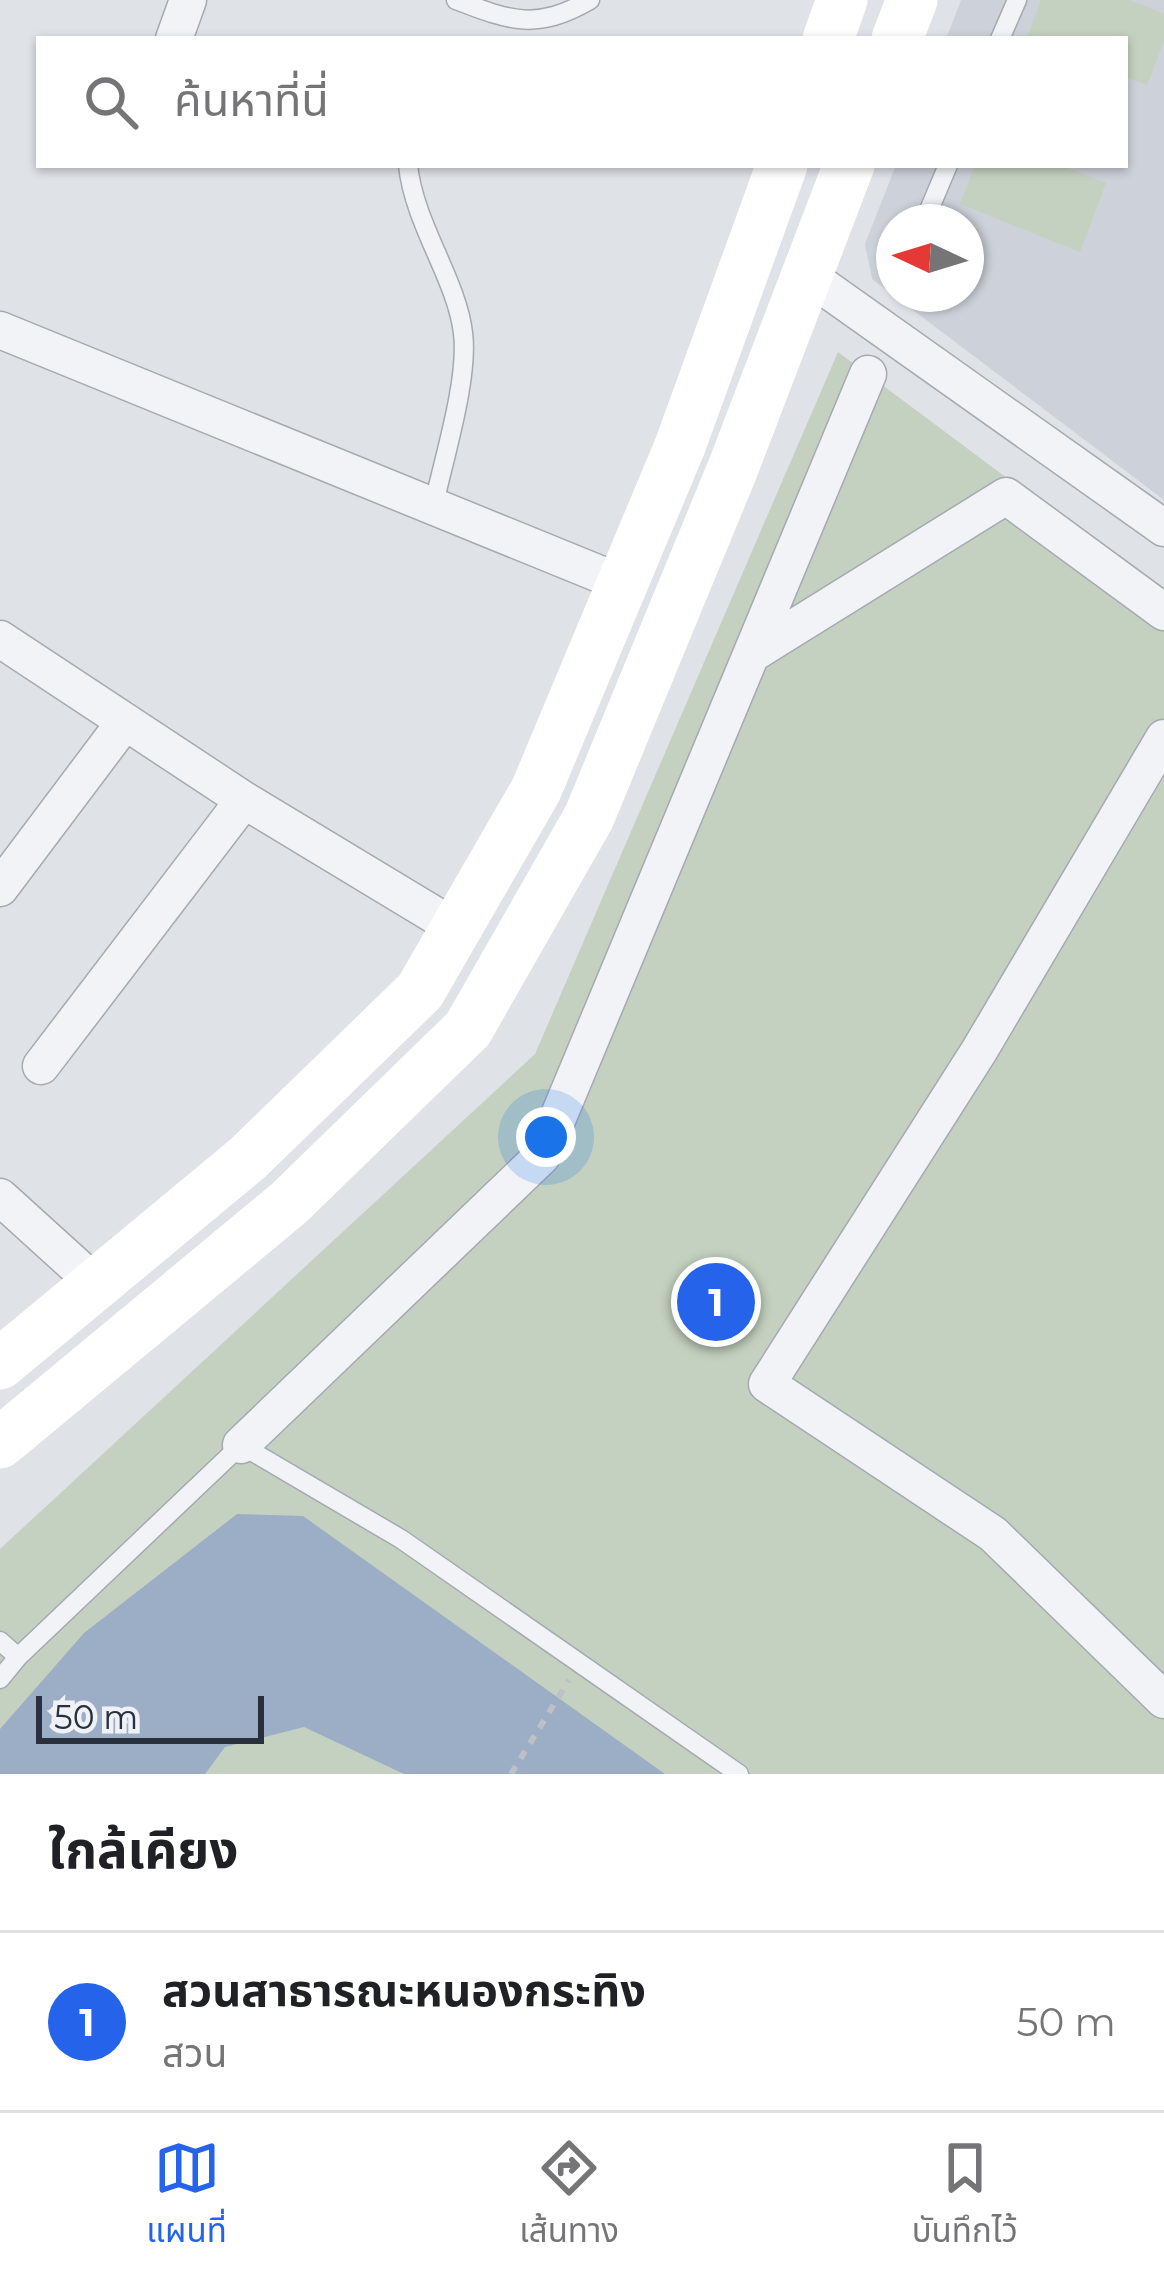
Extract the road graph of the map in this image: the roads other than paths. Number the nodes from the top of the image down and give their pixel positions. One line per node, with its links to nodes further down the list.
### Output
1 (188, 0): 7 (street)
2 (456, 0): 6 (lane)
3 (590, 0): 6 (lane)
4 (842, 0): 9 (main road)
5 (1017, 0): 10 (lane)
6 (512, 22): 8 (lane)
7 (175, 36)
8 (499, 36)
9 (829, 36)
10 (1001, 36)
11 (409, 168): 19 (lane)
12 (781, 168): 21 (main road)
13 (848, 168): 16 (main road)
14 (947, 168): 15 (lane)
15 (932, 204)
16 (807, 275): 20 (street); 34 (main road)
17 (0, 330): 19 (street)
18 (868, 374): 24 (street)
19 (433, 508): 21 (street)
20 (1164, 528)
21 (624, 584): 29 (main road)
22 (1164, 611): 24 (street)
23 (0, 639): 25 (street)
24 (752, 654): 35 (street)
25 (124, 723): 27 (street); 28 (street)
26 (1164, 738): 39 (street)
27 (244, 800): 29 (street); 30 (street)
28 (0, 888)
29 (456, 928): 32 (main road)
30 (40, 1066)
31 (0, 1197): 32 (street)
32 (97, 1284): 33 (main road)
33 (0, 1364)
34 (0, 1443)
35 (241, 1444): 37 (lane); 40 (lane)
36 (0, 1641): 37 (lane)
37 (18, 1657): 38 (lane)
38 (0, 1679)
39 (1164, 1700)
40 (739, 1774)

